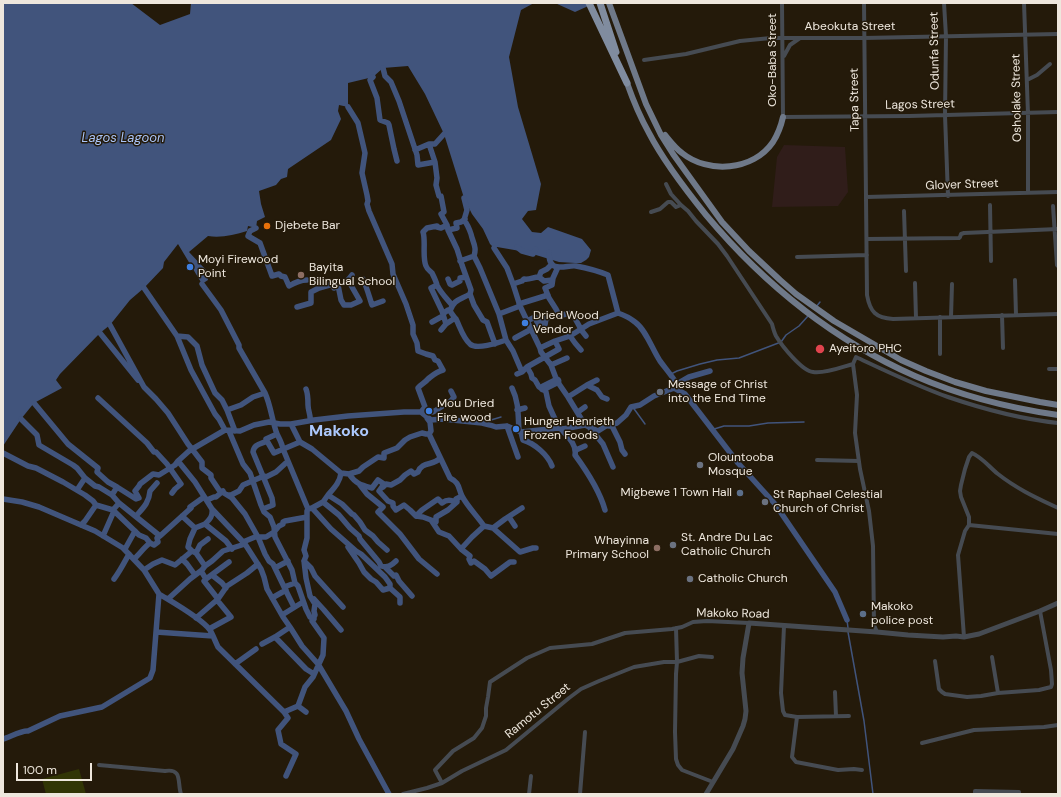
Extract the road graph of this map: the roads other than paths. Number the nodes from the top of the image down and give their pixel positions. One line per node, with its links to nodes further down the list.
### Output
1 (589, 3): 18 (highway)
2 (600, 3): 18 (highway)
3 (609, 3): 24 (main road)
4 (782, 3): 11 (street, Oko-Baba Street)
5 (864, 3): 13 (street, Tapa Street)
6 (944, 3): 10 (street, Odunfa Street)
7 (1024, 3): 8 (street, Osholake Street)
8 (1025, 34): 9 (street, Abeokuta Street); 10 (street, Abeokuta Street); 17 (street, Osholake Street)
9 (1058, 34)
10 (946, 36): 13 (street, Abeokuta Street); 21 (street, Odunfa Street)
11 (783, 38): 12 (street, Abeokuta Street); 14 (street, Oko-Baba Street); 15 (street, Abeokuta Street)
12 (801, 38): 13 (street, Abeokuta Street); 14 (street)
13 (864, 38): 22 (street, Tapa Street)
14 (783, 57): 23 (street, Oko-Baba Street)
15 (644, 60)
16 (1050, 64): 17 (street)
17 (1027, 80): 20 (street, Osholake Street)
18 (627, 83): 59 (main road)
19 (1058, 112): 20 (street, Lagos Street)
20 (1028, 114): 21 (street, Lagos Street); 27 (street, Osholake Street)
21 (945, 115): 22 (street, Lagos Street); 28 (street, Odunfa Street)
22 (865, 116): 23 (street, Lagos Street); 29 (street, Tapa Street)
23 (783, 117): 24 (main road)
24 (653, 118): 58 (main road)
25 (666, 184): 30 (street)
26 (1058, 192): 27 (street, Glover Street)
27 (1028, 193): 28 (street, Glover Street)
28 (948, 196): 29 (street, Glover Street)
29 (866, 197): 37 (street, Tapa Street)
30 (681, 205): 34 (street); 55 (street)
31 (990, 205): 36 (street)
32 (1053, 206): 35 (street)
33 (904, 211): 38 (street)
34 (651, 212)
35 (1056, 229): 36 (street); 42 (street)
36 (991, 233): 38 (street); 41 (street)
37 (867, 239): 38 (street); 39 (street, Tapa Street)
38 (904, 239): 43 (street)
39 (867, 255): 40 (street); 52 (street, Tapa Street)
40 (797, 257)
41 (991, 261)
42 (1058, 266)
43 (906, 271)
44 (1015, 280): 48 (street)
45 (916, 283): 52 (street)
46 (952, 284): 51 (street)
47 (1058, 314): 48 (street, Tapa Street)
48 (1016, 315): 49 (street, Tapa Street)
49 (1002, 316): 51 (street, Tapa Street); 53 (street)
50 (940, 317): 51 (street, Tapa Street); 52 (street, Tapa Street); 54 (street)
51 (951, 317)
52 (916, 318)
53 (1003, 348)
54 (940, 354)
55 (853, 364): 60 (street); 62 (street)
56 (1049, 369): 57 (street)
57 (1058, 369)
58 (1058, 405)
59 (1058, 415)
60 (1058, 423)
61 (817, 460): 62 (street)
62 (859, 461): 71 (street)
63 (1058, 508): 64 (street)
64 (969, 525): 65 (street); 72 (street)
65 (1058, 534)
66 (1058, 603): 67 (street, Makoko Road)
67 (1040, 611): 72 (street, Makoko Road); 78 (street)
68 (748, 623): 69 (street, Makoko Road); 70 (street, Makoko Road); 88 (street)
69 (784, 626): 71 (street, Makoko Road); 81 (street)
70 (676, 628): 76 (street); 89 (street, Makoko Road)
71 (877, 632): 72 (street, Makoko Road)
72 (964, 637)
73 (712, 657): 76 (street, Ramotu Street)
74 (992, 657): 78 (street)
75 (935, 660): 78 (street)
76 (677, 662): 88 (street); 89 (street, Ramotu Street)
77 (835, 692): 79 (street)
78 (998, 694)
79 (836, 716): 80 (street); 81 (street)
80 (849, 716)
81 (796, 717): 86 (street)
82 (1058, 725): 84 (street)
83 (585, 732): 93 (street)
84 (922, 743)
85 (99, 765): 90 (street)
86 (862, 770)
87 (531, 776): 92 (street)
88 (713, 782): 94 (street)
89 (442, 783): 91 (street, Ramotu Street)
90 (181, 794)
91 (404, 794)
92 (529, 794)
93 (580, 794)
94 (706, 794)
95 (975, 794): 96 (street)
96 (1019, 794)

